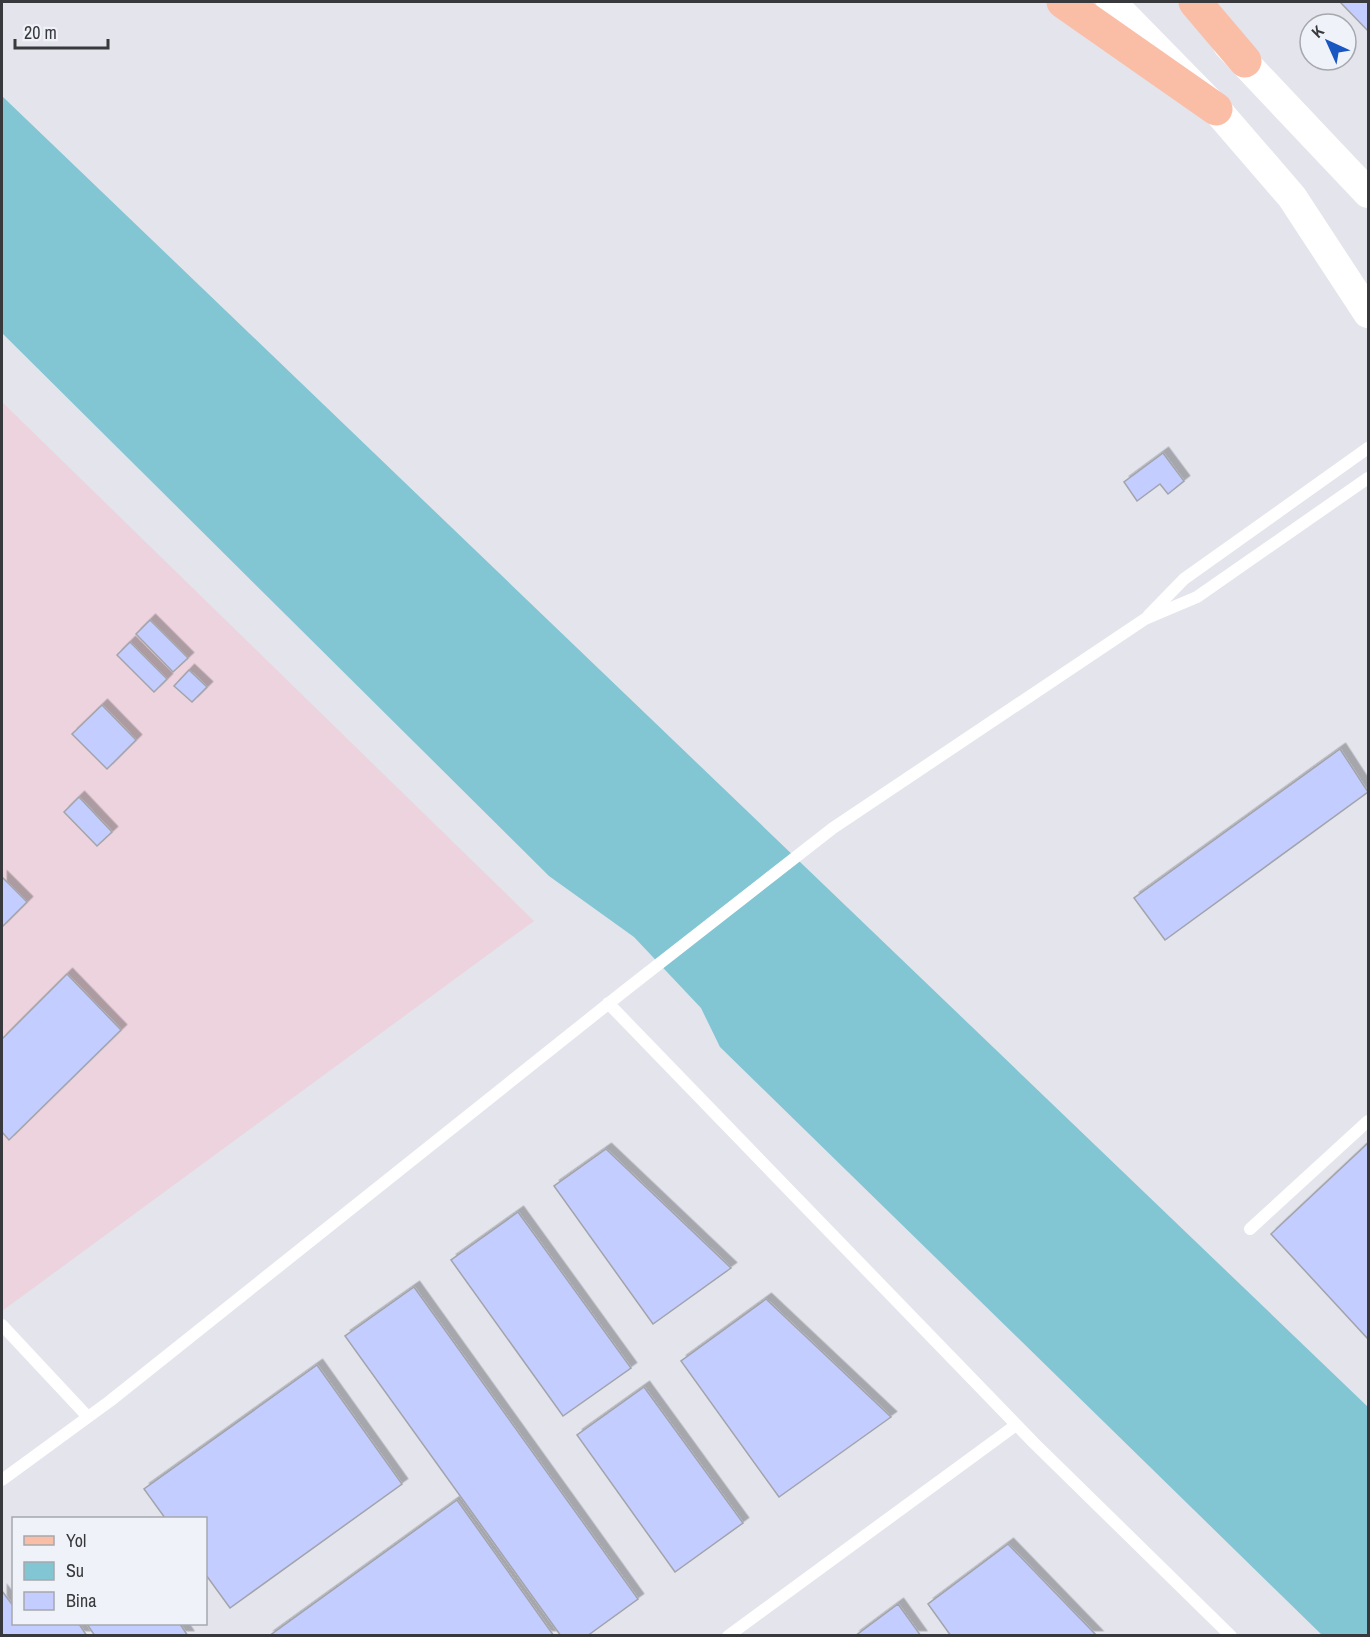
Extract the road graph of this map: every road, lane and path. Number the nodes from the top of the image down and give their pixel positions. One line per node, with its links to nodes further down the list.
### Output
1 (1063, 2): 6 (main road)
2 (1111, 2): 6 (street)
3 (1185, 2): 5 (street)
4 (1195, 2): 5 (main road)
5 (1245, 61): 7 (street)
6 (1216, 108): 8 (street)
7 (1368, 193)
8 (1368, 313)
9 (1368, 447): 11 (lane)
10 (1368, 478): 11 (lane)
11 (1145, 619): 12 (lane)
12 (608, 1003): 16 (lane); 17 (lane)
13 (1368, 1121): 14 (lane)
14 (1250, 1229)
15 (2, 1325): 16 (lane)
16 (88, 1417): 18 (lane)
17 (1016, 1425): 19 (lane); 20 (lane)
18 (2, 1480)
19 (728, 1635)
20 (1231, 1635)

